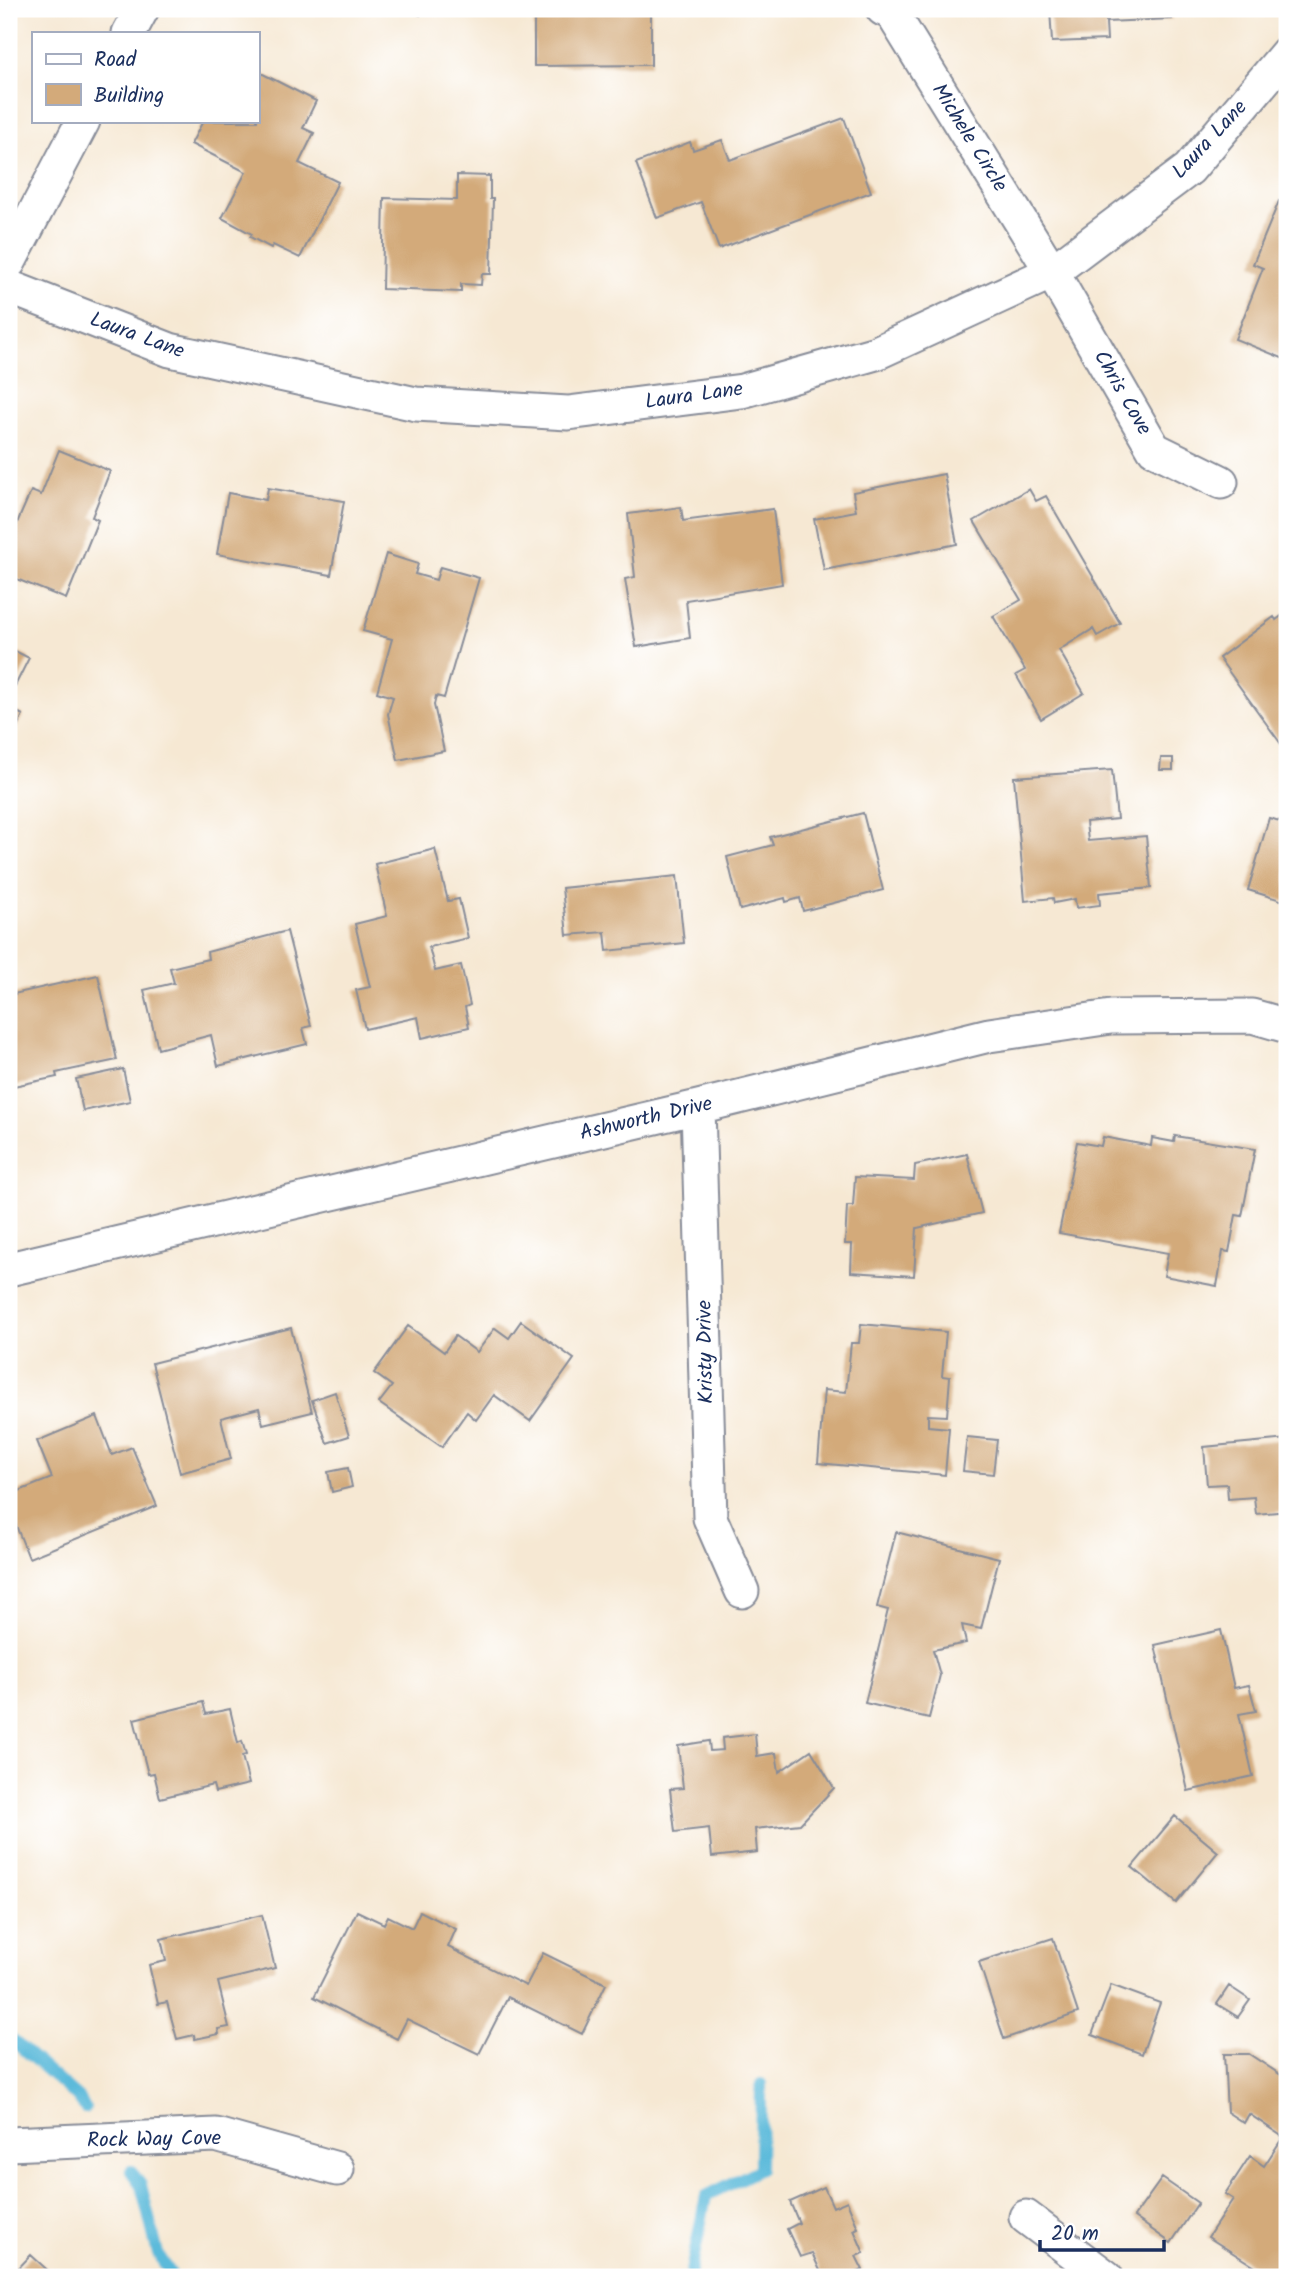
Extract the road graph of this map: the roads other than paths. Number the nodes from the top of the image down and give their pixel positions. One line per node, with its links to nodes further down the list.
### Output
1 (142, 9): 3 (street)
2 (883, 9): 7 (street, Michele Circle)
3 (130, 32)
4 (1287, 53): 7 (street, Laura Lane)
5 (82, 122): 6 (street)
6 (9, 262)
7 (1052, 272): 8 (street, Laura Lane); 9 (street, Chris Cove)
8 (9, 287)
9 (1221, 482)
10 (1287, 1026): 11 (street, Ashworth Drive)
11 (698, 1107): 12 (street, Ashworth Drive); 13 (street, Kristy Drive)
12 (9, 1269)
13 (742, 1591)
14 (9, 2144): 15 (street, Rock Way Cove)
15 (337, 2169)
16 (1026, 2217): 17 (street)
17 (1106, 2277)

